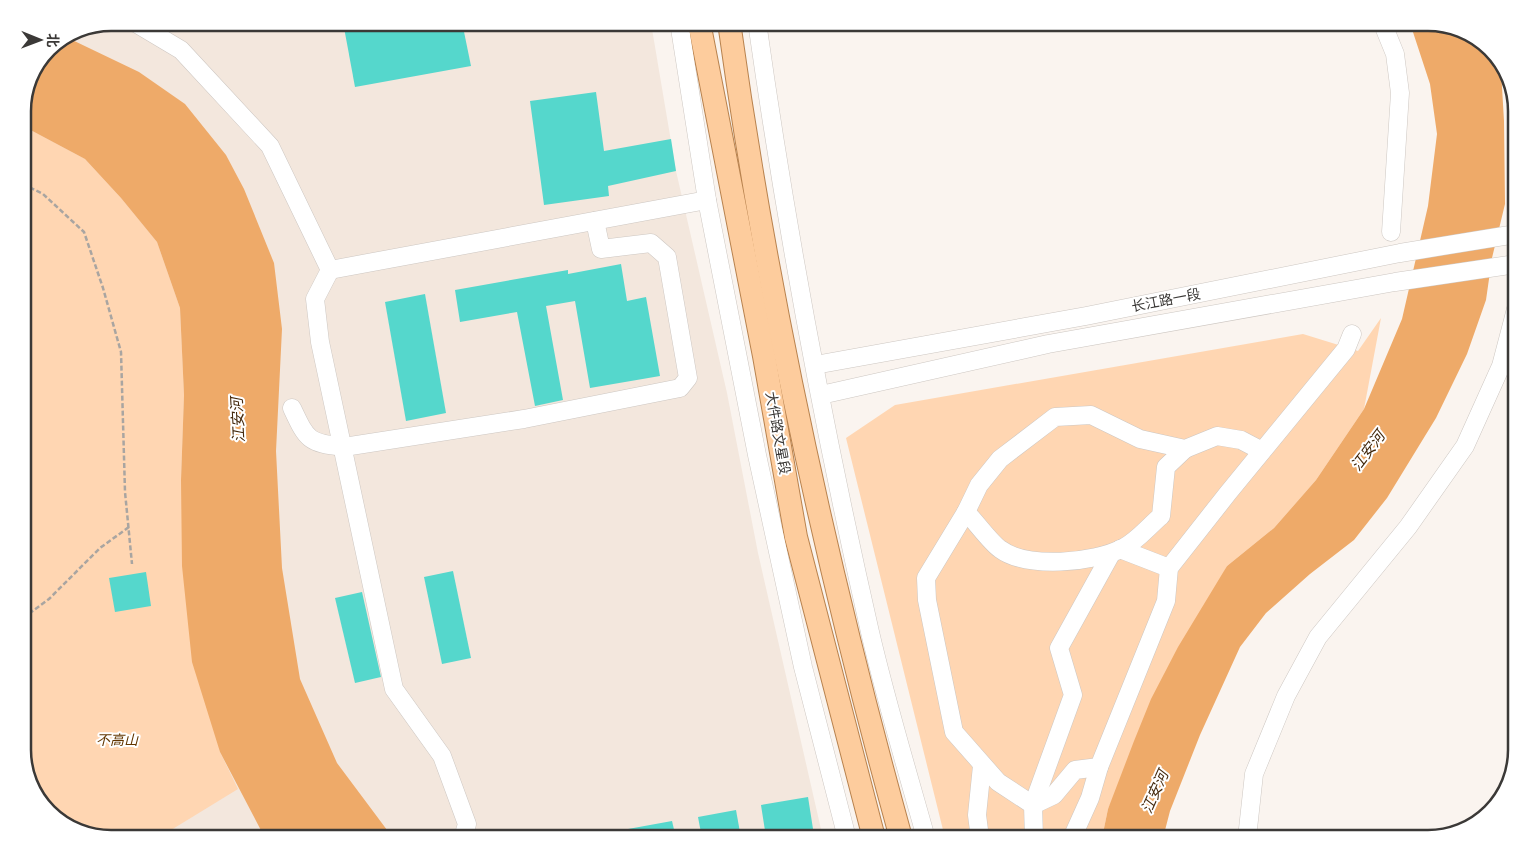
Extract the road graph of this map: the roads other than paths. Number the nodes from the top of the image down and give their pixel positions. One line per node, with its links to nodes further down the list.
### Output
1 (149, 31): 12 (street)
2 (680, 31): 7 (street)
3 (701, 31): 29 (main road, 大件路文星段)
4 (731, 31): 30 (main road, 大件路文星段)
5 (758, 31): 15 (street)
6 (1386, 31): 9 (street)
7 (707, 200): 8 (street); 28 (street)
8 (595, 221): 12 (street); 18 (street)
9 (1391, 232)
10 (1508, 235): 15 (street, 长江路一段)
11 (1508, 265): 16 (street, 长江路一段)
12 (330, 270): 18 (street)
13 (1352, 334): 20 (street)
14 (1508, 339): 35 (street)
15 (815, 365): 16 (street)
16 (821, 394): 31 (street)
17 (292, 408): 18 (street)
18 (344, 447): 27 (street)
19 (1185, 449): 20 (street); 21 (street); 22 (street)
20 (1262, 451): 23 (street)
21 (966, 512): 22 (street); 24 (street)
22 (1115, 551): 23 (street); 26 (street)
23 (1169, 568): 25 (street)
24 (982, 766): 26 (street); 32 (street)
25 (1099, 767): 26 (street); 34 (street)
26 (1033, 806): 33 (street)
27 (465, 830)
28 (845, 830)
29 (872, 830)
30 (898, 830)
31 (924, 830)
32 (979, 830)
33 (1034, 830)
34 (1076, 830)
35 (1248, 830)

